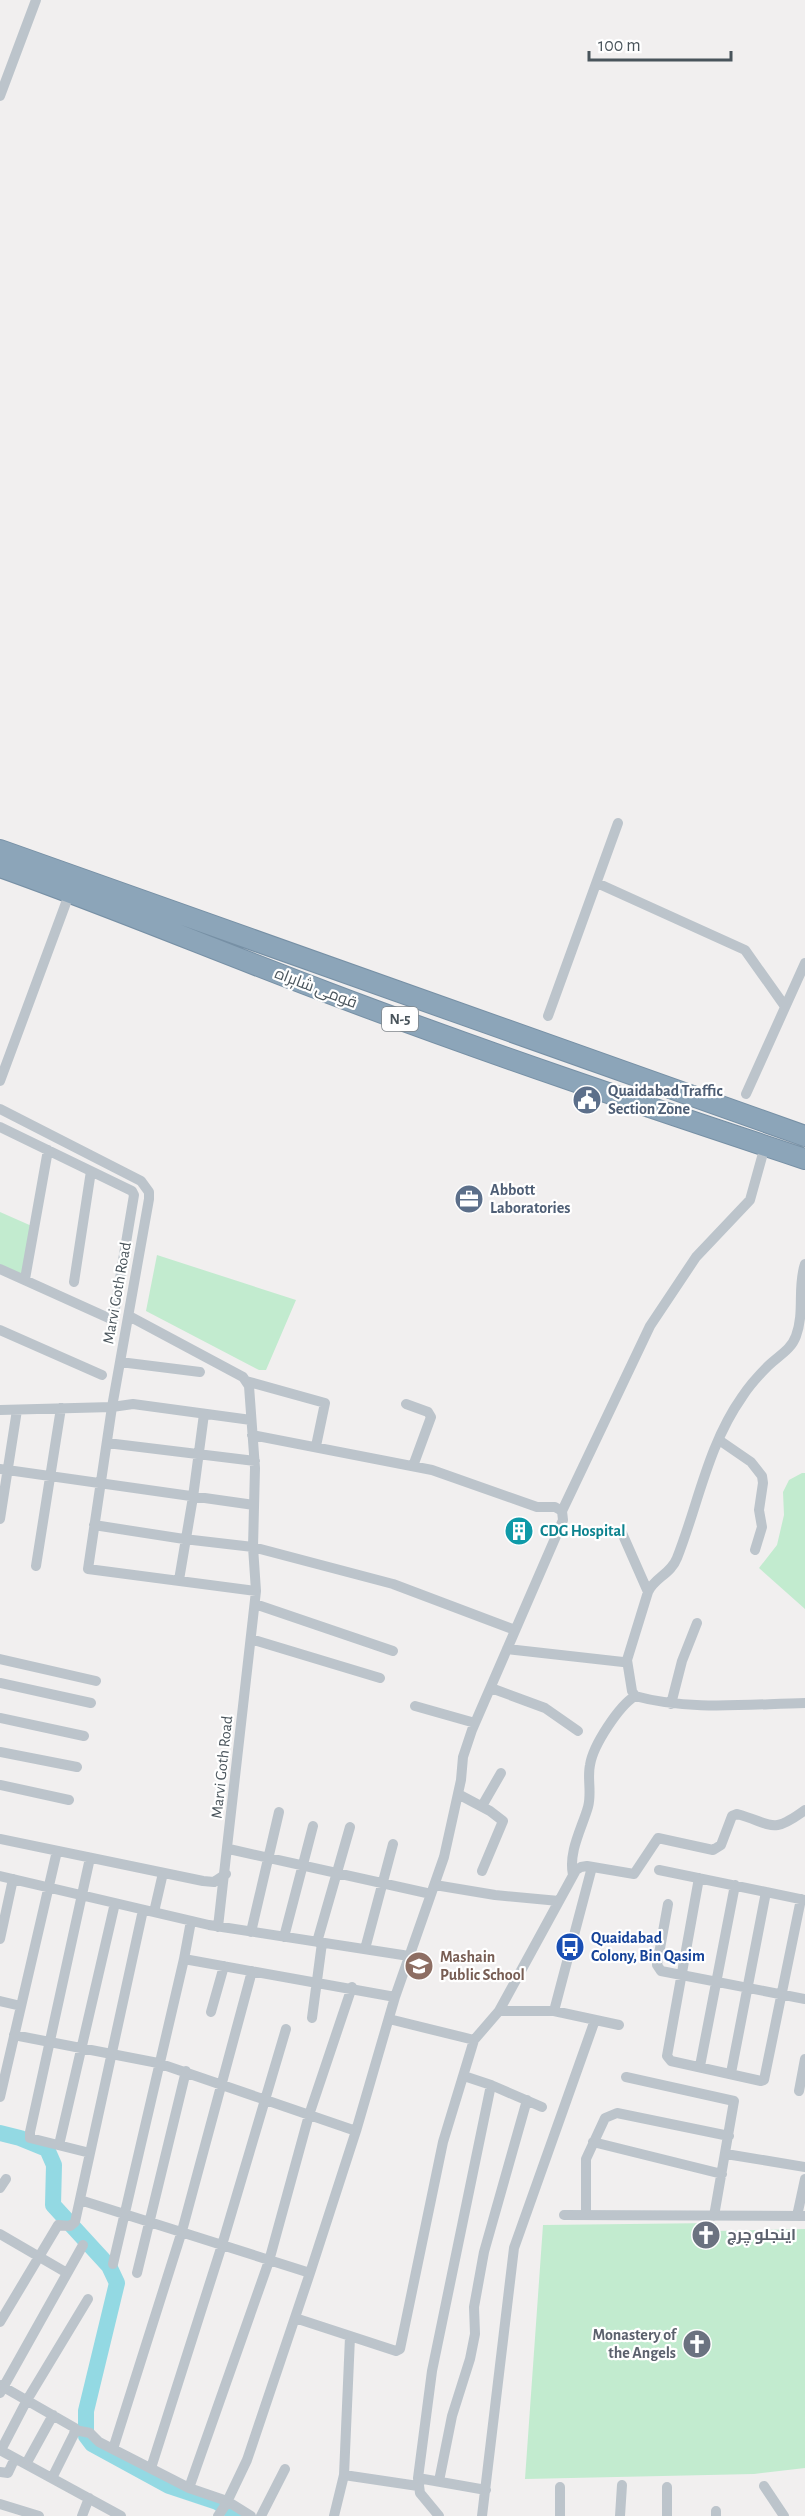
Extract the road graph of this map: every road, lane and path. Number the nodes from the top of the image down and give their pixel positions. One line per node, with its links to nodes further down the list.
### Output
1 (36, 0): 2 (street)
2 (1, 93)
3 (618, 823): 6 (street)
4 (0, 850): 15 (highway, قومی شاہراہ / N-5)
5 (0, 867): 7 (highway, قومی شاہراہ / N-5)
6 (597, 883): 9 (street); 10 (street)
7 (70, 892): 11 (street); 16 (highway, قومی شاہراہ / N-5)
8 (805, 963): 9 (street)
9 (784, 1005): 12 (street)
10 (548, 1016)
11 (0, 1081)
12 (746, 1094)
13 (0, 1109): 24 (street, Marvi Goth Road)
14 (0, 1127): 17 (street)
15 (805, 1136)
16 (765, 1146): 18 (highway, قومی شاہراہ / N-5); 49 (street)
17 (48, 1150): 19 (street); 22 (street)
18 (805, 1160)
19 (91, 1171): 22 (street); 23 (street)
20 (805, 1264): 38 (street)
21 (0, 1269): 22 (street)
22 (25, 1280)
23 (74, 1282)
24 (129, 1316): 26 (street, Marvi Goth Road); 29 (street)
25 (0, 1330): 28 (street)
26 (120, 1362): 27 (street); 31 (street, Marvi Goth Road)
27 (200, 1372)
28 (102, 1375)
29 (246, 1381): 36 (street, Marvi Goth Road); 40 (street)
30 (406, 1404): 43 (street)
31 (112, 1407): 32 (street); 35 (street); 39 (street, Marvi Goth Road)
32 (61, 1408): 34 (street); 45 (street)
33 (0, 1410): 34 (street)
34 (17, 1410): 44 (street)
35 (204, 1414): 36 (street); 41 (street)
36 (251, 1420): 37 (street, Marvi Goth Road)
37 (252, 1435): 40 (street); 42 (street, Marvi Goth Road)
38 (719, 1440): 55 (street); 59 (street)
39 (107, 1443): 41 (street); 46 (street, Marvi Goth Road)
40 (316, 1446): 43 (street)
41 (198, 1454): 42 (street); 47 (street)
42 (255, 1461): 48 (street, Marvi Goth Road)
43 (413, 1466): 49 (street)
44 (4, 1470): 45 (street); 50 (street)
45 (50, 1476): 46 (street); 56 (street)
46 (101, 1483): 47 (street); 51 (street, Marvi Goth Road)
47 (193, 1497): 48 (street); 53 (street)
48 (254, 1505): 54 (street, Marvi Goth Road)
49 (562, 1511): 62 (street)
50 (0, 1519)
51 (94, 1525): 53 (street); 57 (street, Marvi Goth Road)
52 (622, 1533): 59 (street)
53 (184, 1539): 54 (street); 57 (street)
54 (253, 1547): 58 (street, Marvi Goth Road); 62 (street)
55 (755, 1550)
56 (36, 1566)
57 (179, 1580): 58 (street)
58 (256, 1591): 60 (street, Marvi Goth Road)
59 (648, 1592): 67 (street)
60 (255, 1604): 63 (street, Marvi Goth Road); 65 (street)
61 (697, 1623): 75 (street)
62 (515, 1630): 64 (street)
63 (251, 1639): 68 (street); 94 (street, Marvi Goth Road)
64 (507, 1649): 67 (street); 71 (street)
65 (393, 1651)
66 (0, 1659): 69 (street)
67 (627, 1660): 72 (street)
68 (380, 1678)
69 (96, 1681)
70 (0, 1683): 73 (street)
71 (490, 1688): 78 (street); 79 (street)
72 (635, 1696): 75 (street); 105 (street)
73 (91, 1703)
74 (805, 1703): 75 (street)
75 (671, 1704)
76 (415, 1706): 78 (street)
77 (0, 1718): 80 (street)
78 (475, 1723): 85 (street)
79 (578, 1731)
80 (84, 1736)
81 (0, 1752): 82 (street)
82 (77, 1767)
83 (501, 1773): 87 (street)
84 (0, 1785): 86 (street)
85 (458, 1794): 87 (street); 112 (street)
86 (69, 1800)
87 (482, 1806): 101 (street)
88 (805, 1810): 99 (street)
89 (279, 1812): 97 (street)
90 (313, 1826): 98 (street)
91 (350, 1827): 103 (street)
92 (0, 1839): 95 (street)
93 (393, 1844): 109 (street)
94 (229, 1849): 97 (street); 104 (street, Marvi Goth Road)
95 (57, 1851): 96 (street); 111 (street)
96 (90, 1858): 102 (street); 114 (street)
97 (269, 1858): 98 (street); 122 (street)
98 (302, 1865): 103 (street); 123 (street)
99 (592, 1867): 105 (street); 143 (street)
100 (659, 1870): 107 (street)
101 (482, 1871)
102 (163, 1873): 104 (street); 119 (street)
103 (338, 1873): 109 (street); 125 (street)
104 (226, 1874): 121 (street, Marvi Goth Road)
105 (573, 1875): 116 (street)
106 (0, 1876): 108 (street)
107 (699, 1878): 110 (street); 131 (street)
108 (13, 1879): 111 (street); 124 (street)
109 (383, 1884): 112 (street); 126 (street)
110 (735, 1885): 113 (street); 132 (street)
111 (48, 1888): 114 (street); 140 (street)
112 (433, 1890): 116 (street); 127 (street)
113 (766, 1892): 115 (street); 135 (street)
114 (82, 1895): 117 (street); 151 (street)
115 (803, 1900): 136 (street)
116 (559, 1901): 141 (street)
117 (115, 1903): 119 (street); 152 (street)
118 (668, 1904): 131 (street)
119 (148, 1911): 120 (street); 153 (street)
120 (191, 1921): 121 (street); 128 (street)
121 (218, 1927): 122 (street)
122 (251, 1932): 123 (street)
123 (284, 1937): 125 (street)
124 (0, 1939)
125 (319, 1942): 126 (street); 133 (street)
126 (365, 1949): 127 (street)
127 (409, 1956): 137 (street)
128 (184, 1959): 129 (street); 155 (street)
129 (224, 1966): 130 (street); 142 (street)
130 (252, 1971): 133 (street); 161 (street)
131 (681, 1974): 132 (street); 156 (street)
132 (717, 1980): 135 (street); 156 (street)
133 (317, 1982): 134 (street); 144 (street)
134 (352, 1987): 137 (street); 168 (street)
135 (749, 1987): 136 (street); 158 (street)
136 (783, 1994): 138 (street); 158 (street)
137 (395, 1997): 145 (street)
138 (805, 1999)
139 (0, 2001): 140 (street)
140 (21, 2006): 149 (street)
141 (499, 2011): 143 (street); 150 (street)
142 (211, 2012)
143 (554, 2012): 146 (street)
144 (312, 2018)
145 (389, 2019): 150 (street); 169 (street)
146 (595, 2020): 147 (street); 219 (street)
147 (619, 2025)
148 (286, 2029): 165 (street)
149 (14, 2035): 151 (street); 164 (street)
150 (474, 2040): 159 (street)
151 (50, 2042): 152 (street); 172 (street)
152 (81, 2047): 153 (street); 172 (street)
153 (112, 2053): 155 (street); 173 (street)
154 (805, 2059): 163 (street)
155 (158, 2063): 157 (street); 179 (street)
156 (700, 2066): 158 (street)
157 (186, 2072): 161 (street); 184 (street)
158 (731, 2073)
159 (464, 2076): 162 (street); 198 (street)
160 (626, 2077): 170 (street)
161 (222, 2085): 165 (street); 185 (street)
162 (491, 2085): 166 (street); 213 (street)
163 (799, 2091)
164 (0, 2097)
165 (266, 2100): 168 (street); 188 (street)
166 (527, 2100): 167 (street); 212 (street)
167 (542, 2107)
168 (309, 2115): 169 (street); 190 (street)
169 (356, 2132): 193 (street)
170 (729, 2136): 171 (street); 174 (street)
171 (593, 2142): 176 (street); 181 (street)
172 (58, 2145): 173 (street)
173 (90, 2153): 178 (street)
174 (726, 2154): 175 (street); 176 (street)
175 (805, 2167)
176 (722, 2174): 182 (street)
177 (805, 2179): 183 (street)
178 (80, 2200): 179 (street); 189 (street)
179 (124, 2214): 184 (street); 191 (street)
180 (564, 2215): 181 (street)
181 (586, 2215): 182 (street)
182 (714, 2216): 183 (street)
183 (801, 2216)
184 (149, 2222): 185 (street); 192 (street)
185 (182, 2231): 188 (street); 203 (street)
186 (0, 2234): 189 (street)
187 (83, 2245): 194 (street)
188 (222, 2245): 190 (street); 207 (street)
189 (39, 2256): 194 (street); 197 (street)
190 (269, 2261): 193 (street); 218 (street)
191 (113, 2264)
192 (137, 2273)
193 (310, 2273): 196 (street)
194 (67, 2274): 199 (street)
195 (88, 2299): 200 (street)
196 (295, 2318): 198 (street); 222 (street)
197 (0, 2322)
198 (350, 2337): 210 (street)
199 (1, 2388): 200 (street)
200 (27, 2400): 201 (street); 204 (street)
201 (53, 2415): 202 (street); 206 (street)
202 (81, 2431): 203 (street); 211 (street)
203 (113, 2449): 207 (street)
204 (0, 2450): 205 (street)
205 (15, 2458): 206 (street); 209 (street)
206 (26, 2464): 211 (street)
207 (151, 2469): 218 (street)
208 (285, 2469): 227 (street)
209 (0, 2472)
210 (344, 2475): 213 (street); 228 (street)
211 (52, 2478): 220 (street)
212 (439, 2481): 213 (street); 219 (street)
213 (418, 2482): 229 (street)
214 (622, 2485): 232 (street)
215 (764, 2486): 234 (street)
216 (560, 2487): 231 (street)
217 (668, 2487): 233 (street)
218 (189, 2488): 222 (street)
219 (486, 2490): 230 (street)
220 (89, 2498): 224 (street); 225 (street)
221 (0, 2505): 223 (street)
222 (224, 2507): 226 (street)
223 (39, 2516)
224 (82, 2516)
225 (121, 2516)
226 (251, 2516)
227 (261, 2516)
228 (334, 2516)
229 (439, 2516)
230 (482, 2516)
231 (560, 2516)
232 (620, 2516)
233 (667, 2516)
234 (784, 2516)

